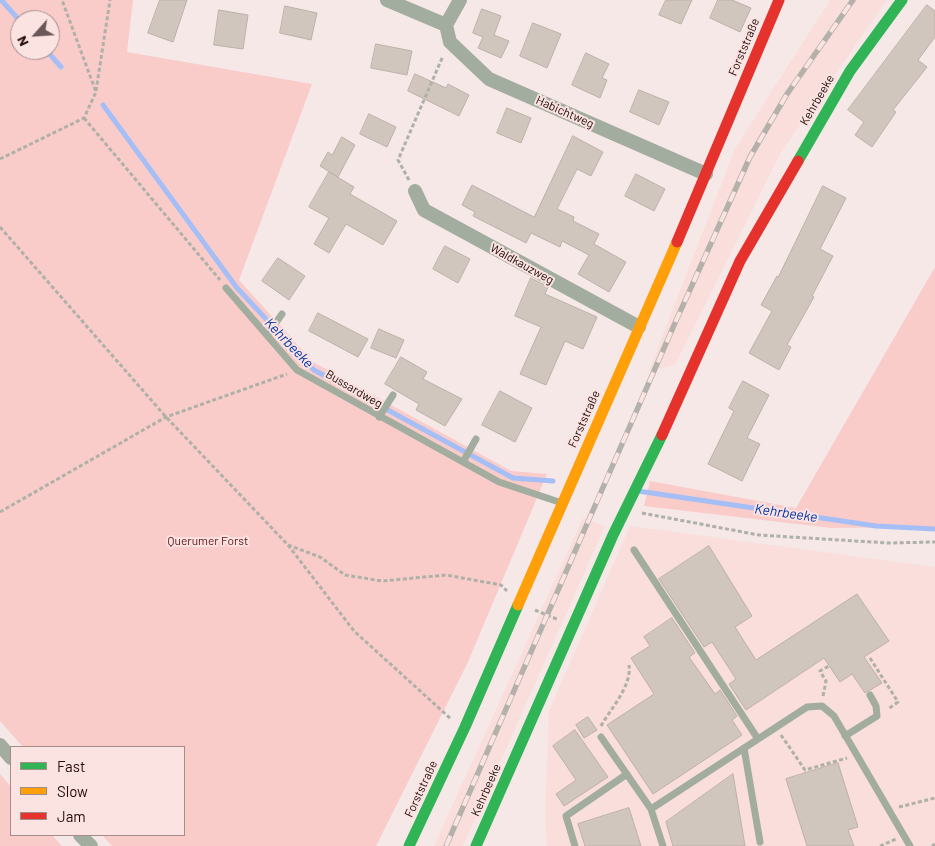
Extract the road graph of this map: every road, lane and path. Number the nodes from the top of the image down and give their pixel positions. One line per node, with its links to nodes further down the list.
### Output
1 (62, 0): 9 (path)
2 (110, 0): 9 (path)
3 (388, 0): 7 (street)
4 (460, 0): 7 (street)
5 (779, 0): 12 (street, Forststraße)
6 (902, 0): 26 (street, Kehrbeeke)
7 (446, 25): 8 (street)
8 (450, 42): 12 (street, Habichtweg); 13 (path)
9 (96, 92): 10 (path)
10 (84, 118): 11 (path); 15 (path)
11 (0, 159)
12 (706, 174): 17 (street, Forststraße)
13 (415, 192): 17 (street, Waldkauzweg)
14 (0, 227): 21 (path)
15 (226, 288): 18 (lane, Bussardweg)
16 (282, 314): 18 (lane)
17 (639, 327): 25 (street, Forststraße)
18 (268, 334): 19 (lane, Bussardweg)
19 (297, 370): 21 (path); 22 (lane, Bussardweg)
20 (393, 395): 22 (lane)
21 (166, 417): 27 (path); 29 (path)
22 (380, 417): 24 (lane, Bussardweg)
23 (476, 439): 24 (lane)
24 (463, 462): 25 (lane, Bussardweg)
25 (562, 503): 31 (street, Forststraße)
26 (626, 511): 28 (path); 32 (street, Kehrbeeke)
27 (0, 512)
28 (935, 542)
29 (288, 545): 31 (path); 39 (path)
30 (634, 550): 43 (lane)
31 (519, 603): 32 (path); 39 (street, Forststraße)
32 (574, 624): 56 (street, Kehrbeeke)
33 (870, 658): 38 (path)
34 (629, 665): 42 (path)
35 (829, 666): 36 (path)
36 (826, 681)
37 (870, 695): 38 (lane)
38 (877, 716): 41 (lane)
39 (465, 727): 55 (street, Forststraße)
40 (776, 727): 41 (lane); 43 (lane); 46 (path)
41 (845, 736): 46 (lane)
42 (601, 737): 48 (lane)
43 (758, 739): 45 (lane)
44 (0, 745): 47 (street)
45 (744, 748): 50 (lane); 53 (lane)
46 (857, 755): 51 (lane)
47 (10, 757)
48 (627, 774): 50 (lane); 57 (lane)
49 (935, 798): 51 (path)
50 (651, 809): 58 (lane)
51 (888, 809): 59 (lane)
52 (81, 836): 54 (street)
53 (760, 842)
54 (90, 846)
55 (409, 846)
56 (476, 846)
57 (575, 846)
58 (663, 846)
59 (910, 846)

